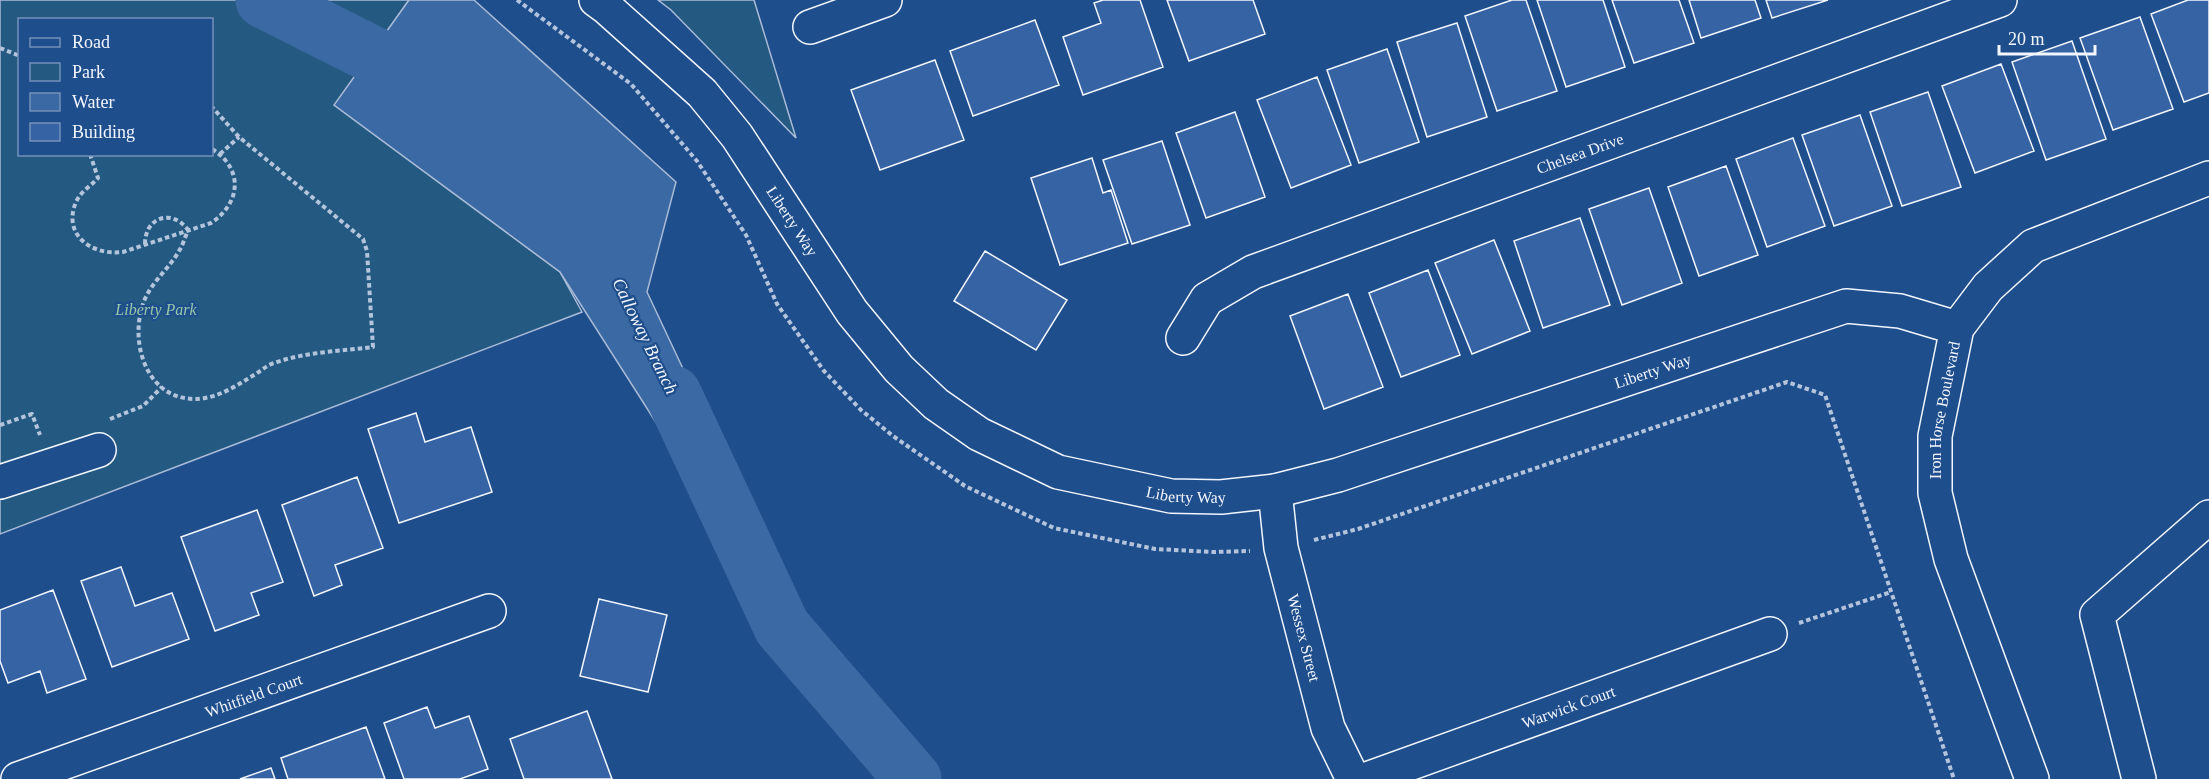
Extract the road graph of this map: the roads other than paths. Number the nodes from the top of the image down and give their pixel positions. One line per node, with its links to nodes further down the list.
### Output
1 (596, 0): 10 (street, Liberty Way)
2 (885, 0): 4 (street)
3 (2000, 0): 7 (street, Chelsea Drive)
4 (810, 27)
5 (2209, 178): 6 (street, Iron Horse Boulevard)
6 (1957, 328): 10 (street, Liberty Way); 17 (street, Iron Horse Boulevard)
7 (1183, 338)
8 (99, 450): 9 (street)
9 (0, 482)
10 (1275, 491): 15 (street, Wessex Street)
11 (2209, 517): 18 (street)
12 (489, 611): 14 (street, Whitfield Court)
13 (1770, 633): 16 (street, Warwick Court)
14 (18, 779)
15 (1353, 779)
16 (1367, 779)
17 (2032, 779)
18 (2139, 779)

